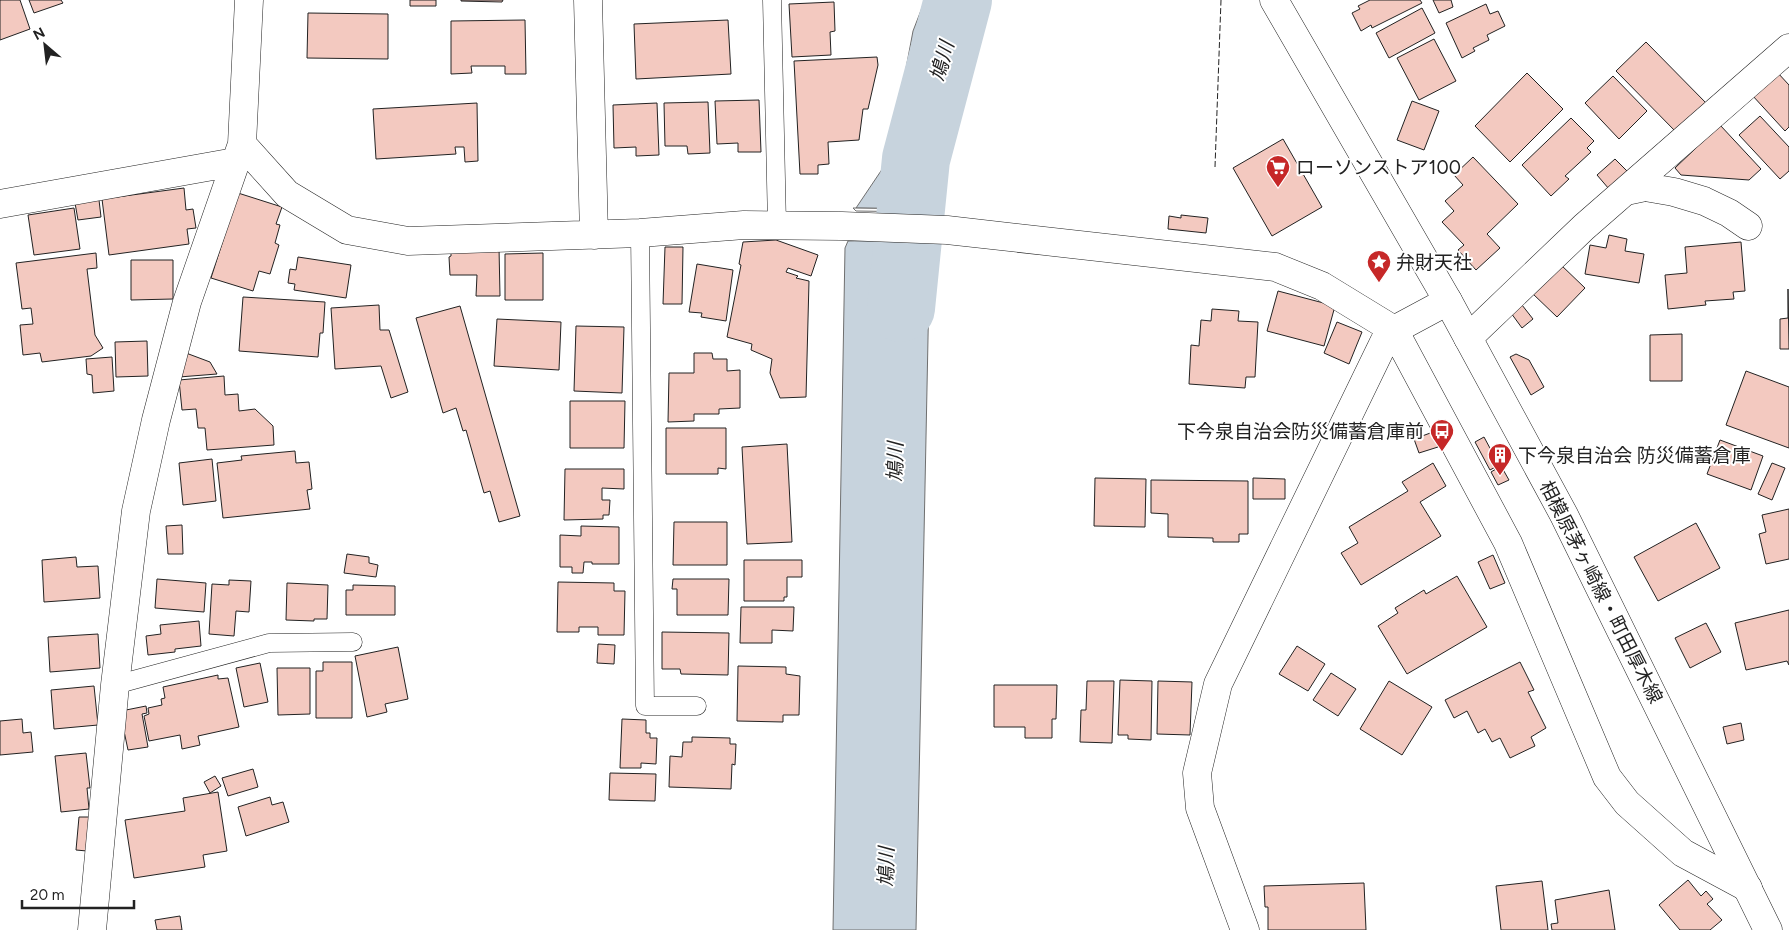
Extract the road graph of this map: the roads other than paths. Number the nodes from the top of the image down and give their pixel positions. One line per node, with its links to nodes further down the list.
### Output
1 (249, 0): 6 (street)
2 (588, 0): 12 (street)
3 (772, 0): 9 (lane)
4 (1274, 0): 13 (street, 相模原茅ヶ崎線・町田厚木線)
5 (1789, 48): 7 (street)
6 (238, 153): 8 (street); 12 (street); 17 (street)
7 (1626, 191): 10 (street); 15 (street)
8 (0, 204)
9 (777, 225): 11 (street); 14 (street)
10 (1748, 226)
11 (640, 233): 12 (street); 18 (lane)
12 (594, 235)
13 (1448, 301): 14 (street); 15 (street, 相模原茅ヶ崎線・町田厚木線)
14 (1394, 330): 19 (street); 21 (street)
15 (1468, 338): 19 (street, 相模原茅ヶ崎線・町田厚木線)
16 (352, 642): 17 (lane)
17 (115, 685): 20 (street)
18 (697, 706)
19 (1748, 888): 22 (street, 相模原茅ヶ崎線・町田厚木線)
20 (92, 930)
21 (1245, 930)
22 (1768, 930)

